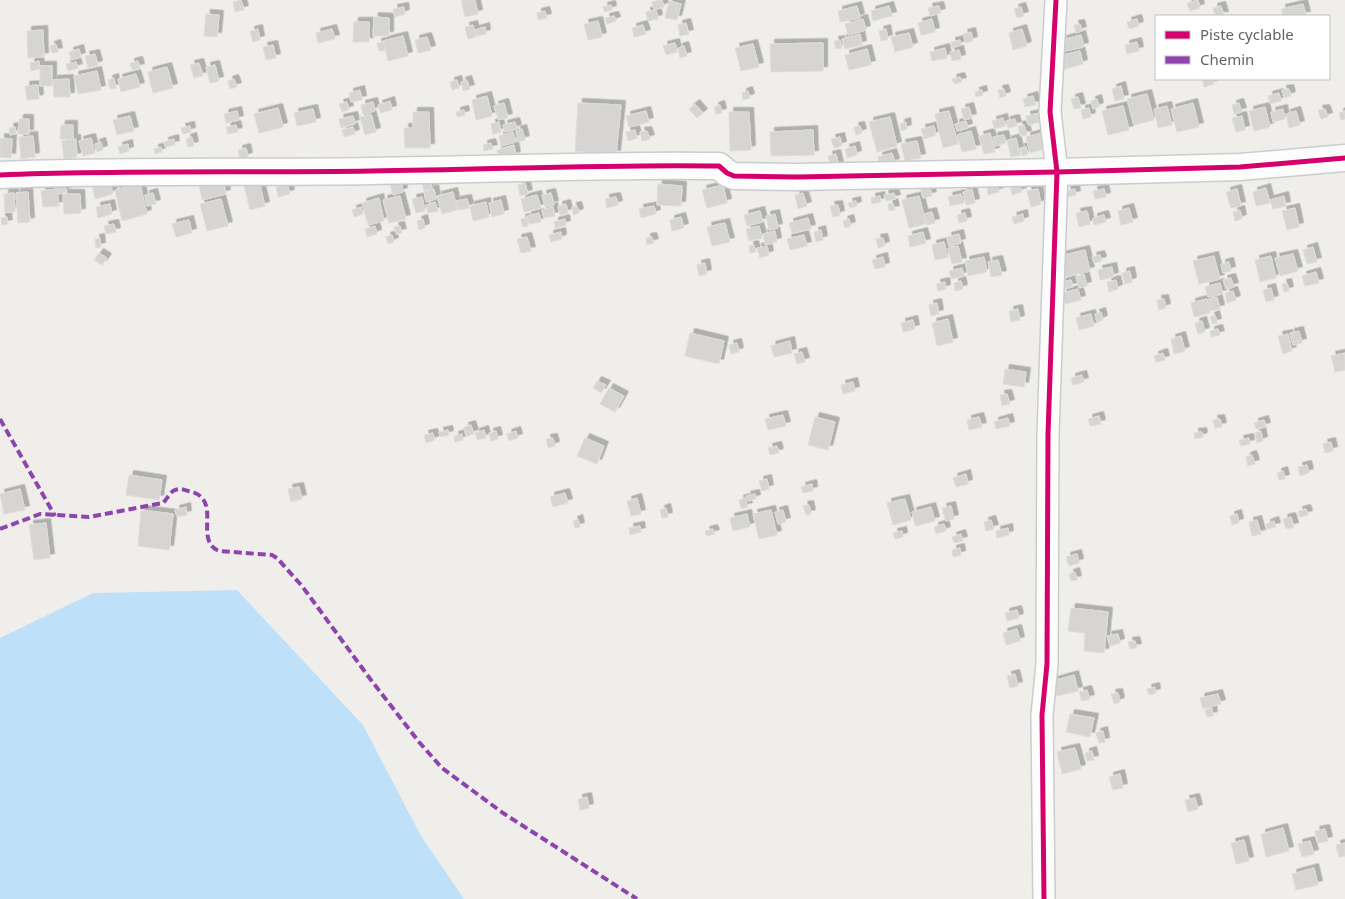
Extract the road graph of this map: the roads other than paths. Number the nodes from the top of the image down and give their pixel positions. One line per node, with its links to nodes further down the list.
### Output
1 (1056, 0): 3 (street)
2 (1345, 158): 3 (street)
3 (1056, 172): 4 (street); 5 (street)
4 (0, 174)
5 (1044, 899)

